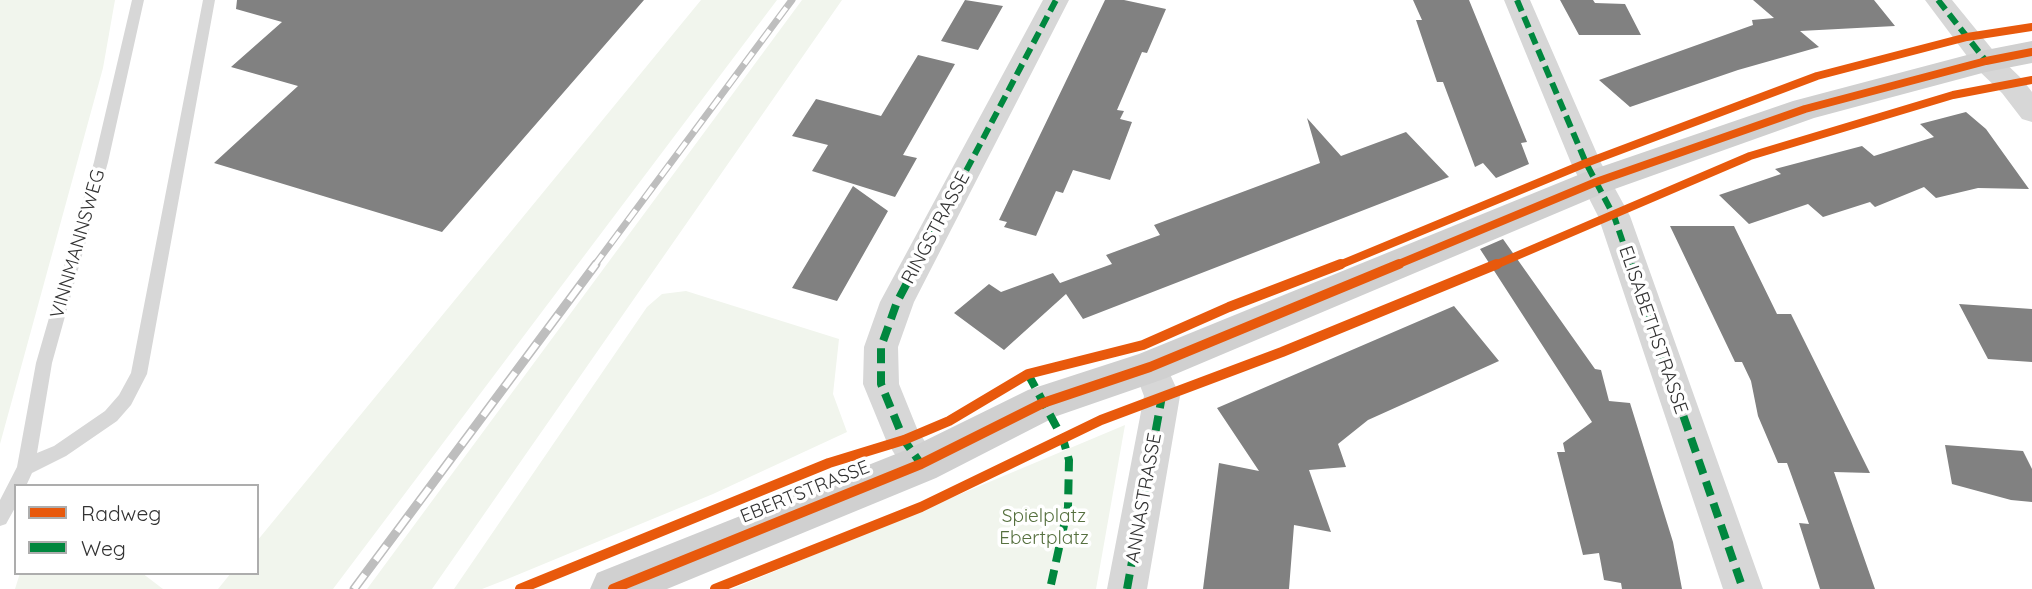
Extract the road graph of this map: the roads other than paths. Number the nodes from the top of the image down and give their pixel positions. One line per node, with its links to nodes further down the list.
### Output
1 (138, 0): 12 (lane, VINNMANNSWEG)
2 (209, 0): 12 (lane)
3 (1056, 0): 11 (street, RINGSTRASSE)
4 (1517, 0): 9 (street, ELISABETHSTRASSE)
5 (1938, 0): 7 (street)
6 (2032, 52): 7 (street, EBERTSTRASSE)
7 (1986, 61): 8 (street); 9 (street, EBERTSTRASSE)
8 (2032, 112)
9 (1596, 182): 10 (street, EBERTSTRASSE); 18 (street, ELISABETHSTRASSE)
10 (1150, 367): 11 (street, EBERTSTRASSE); 17 (street, ANNASTRASSE)
11 (920, 464): 16 (street, EBERTSTRASSE)
12 (26, 467): 13 (lane, VINNMANNSWEG)
13 (18, 484)
14 (14, 491): 15 (lane, VINNMANNSWEG)
15 (0, 518)
16 (613, 589)
17 (1127, 589)
18 (1743, 589)

